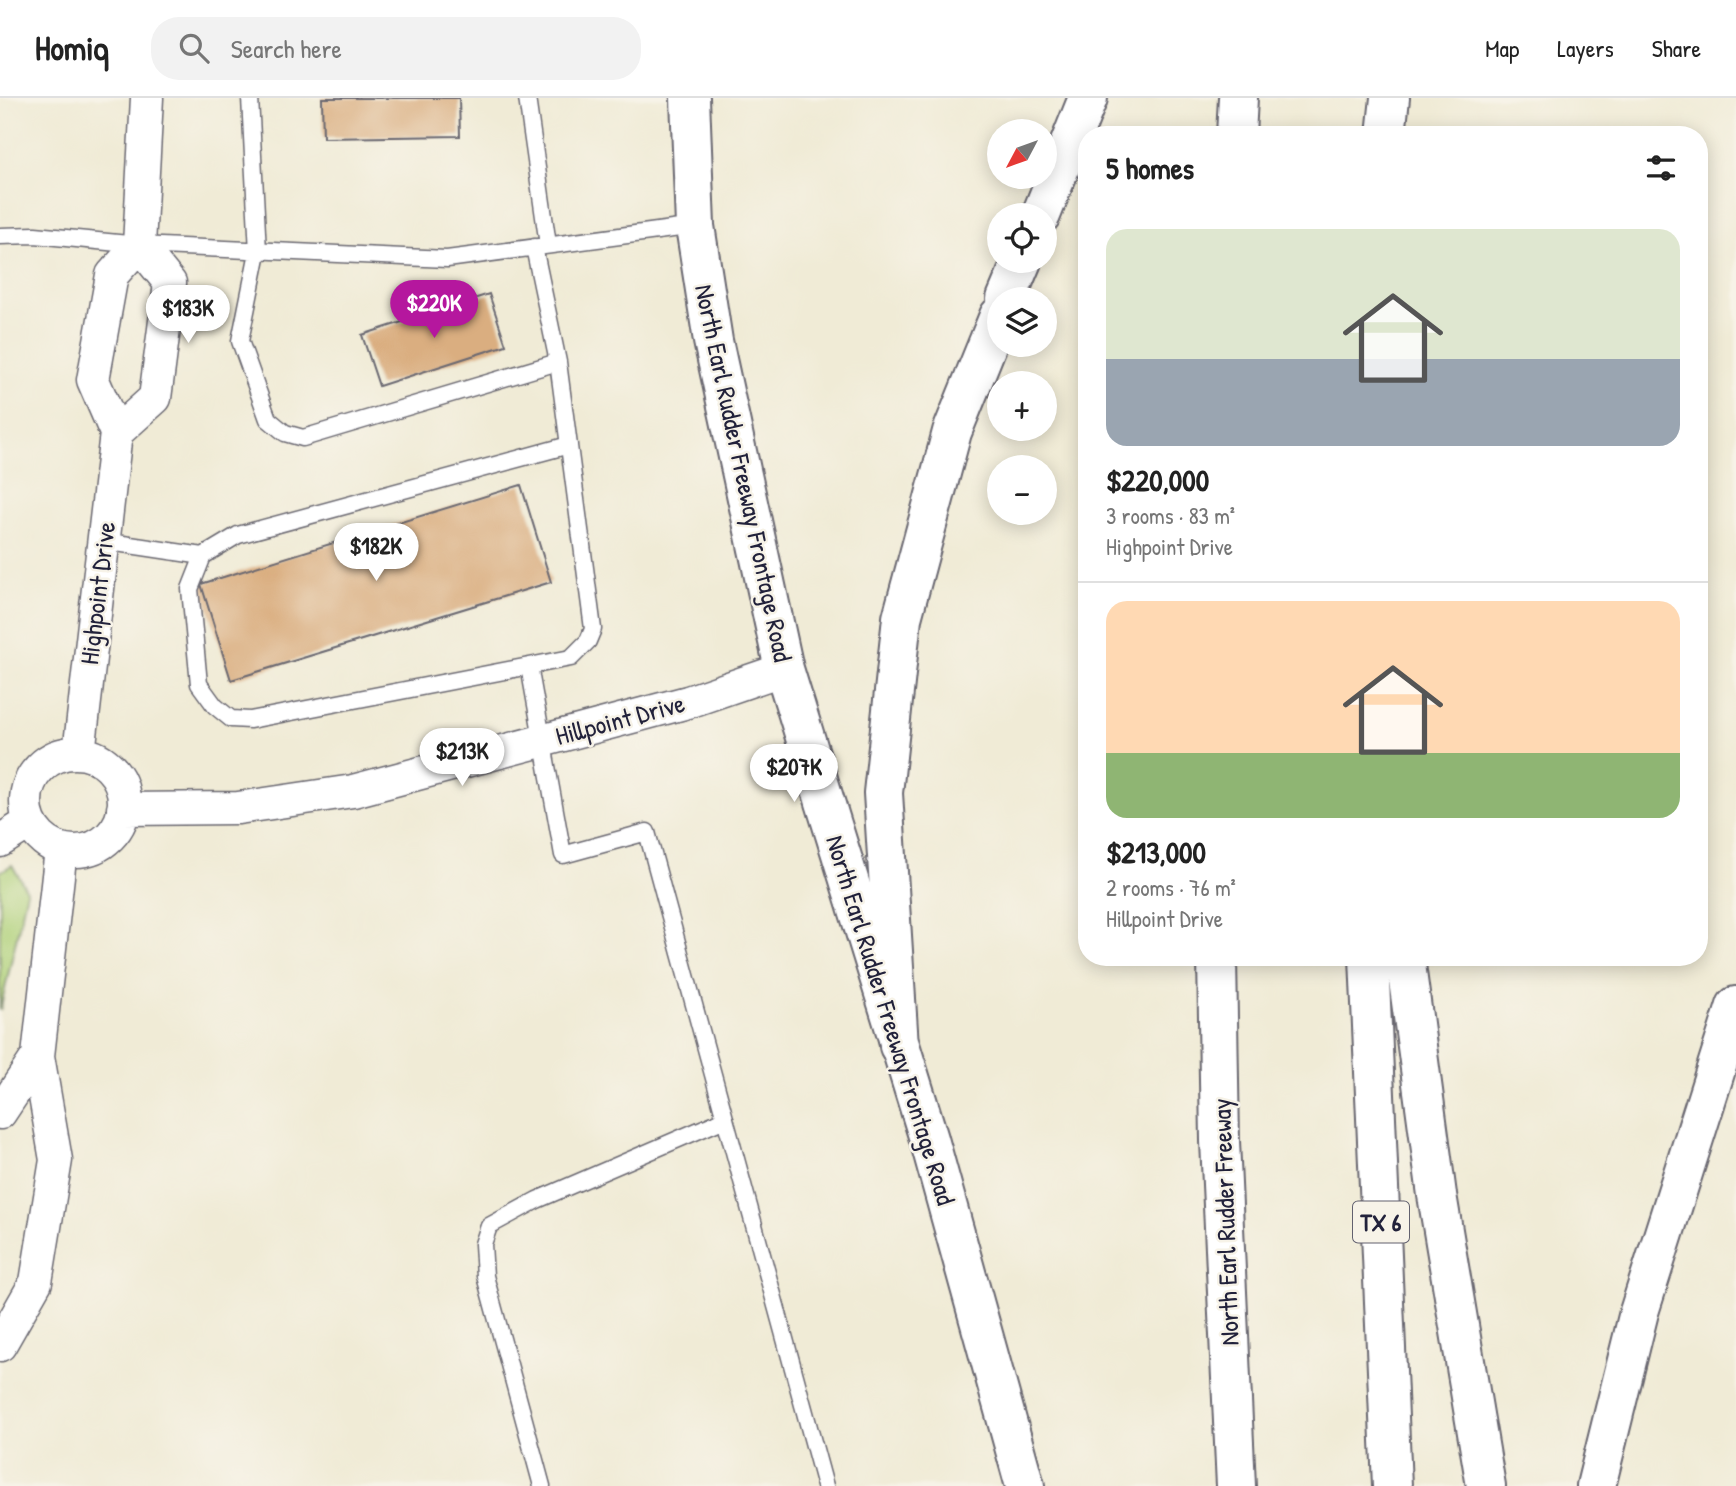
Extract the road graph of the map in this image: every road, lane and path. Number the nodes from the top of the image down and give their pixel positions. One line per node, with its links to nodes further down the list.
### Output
1 (147, 98): 13 (street)
2 (250, 98): 15 (lane)
3 (527, 98): 14 (lane)
4 (690, 98): 11 (main road, North Earl Rudder Freeway Frontage Road)
5 (1088, 98): 10 (main road)
6 (1238, 98): 8 (main road)
7 (1390, 98): 9 (main road)
8 (1236, 126)
9 (1387, 126)
10 (1046, 203)
11 (695, 226): 14 (lane); 24 (main road, North Earl Rudder Freeway Frontage Road)
12 (1, 236): 13 (lane); 16 (lane)
13 (139, 245): 15 (lane); 19 (street); 19 (street)
14 (541, 246): 15 (lane); 18 (lane)
15 (258, 252): 18 (lane)
16 (0, 253)
17 (987, 346): 35 (main road)
18 (558, 362): 20 (lane)
19 (116, 433): 21 (street, Highpoint Drive)
20 (569, 445): 22 (lane); 23 (lane)
21 (103, 541): 22 (lane); 26 (street, Highpoint Drive)
22 (203, 556): 23 (lane)
23 (529, 666): 25 (lane)
24 (784, 669): 25 (street, Hillpoint Drive); 35 (main road, North Earl Rudder Freeway Frontage Road)
25 (544, 740): 27 (street, Hillpoint Drive); 38 (lane)
26 (79, 753): 27 (street); 28 (street)
27 (123, 809): 30 (street)
28 (30, 822): 29 (street); 30 (street)
29 (0, 841)
30 (61, 849): 36 (street)
31 (1217, 966): 43 (main road, North Earl Rudder Freeway)
32 (1369, 966): 44 (main road, TX 6)
33 (1406, 966): 45 (main road)
34 (1736, 1006): 46 (main road)
35 (900, 1046): 42 (main road, North Earl Rudder Freeway Frontage Road)
36 (38, 1056): 37 (street); 39 (street)
37 (0, 1113)
38 (725, 1119): 40 (lane); 41 (lane)
39 (0, 1345)
40 (542, 1486)
41 (825, 1486)
42 (1025, 1486)
43 (1236, 1486)
44 (1392, 1486)
45 (1486, 1486)
46 (1596, 1486)

